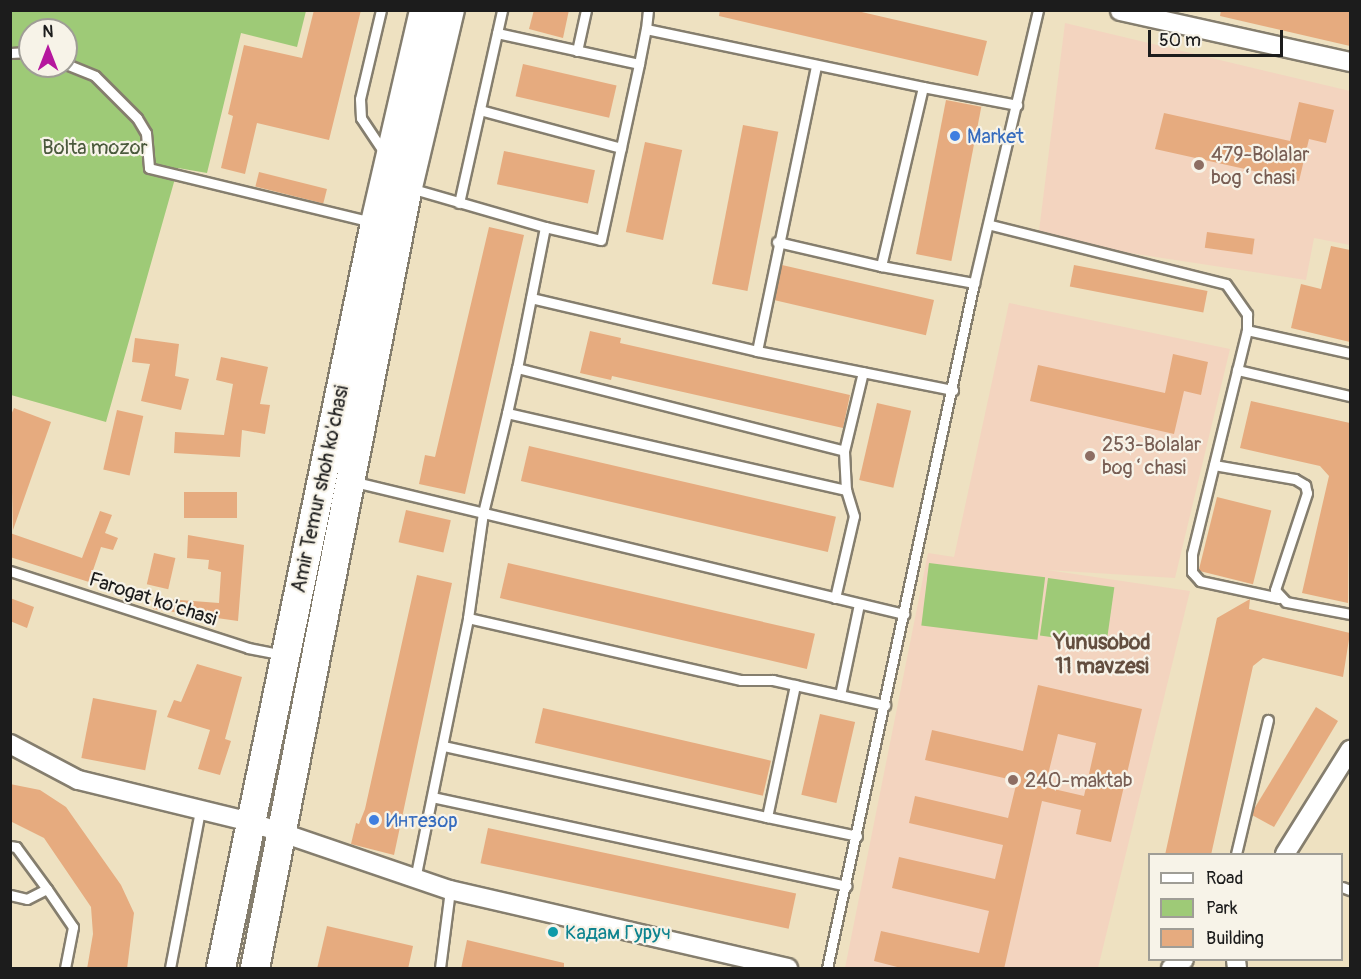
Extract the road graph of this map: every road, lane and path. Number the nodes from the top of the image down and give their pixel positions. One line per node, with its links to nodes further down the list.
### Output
1 (381, 10): 20 (lane)
2 (424, 10): 20 (main road, Amir Temur shoh ko'chasi)
3 (450, 10): 21 (main road, Amir Temur shoh ko'chasi)
4 (502, 10): 10 (lane)
5 (586, 10): 11 (lane)
6 (648, 10): 9 (lane)
7 (1038, 10): 17 (lane)
8 (1118, 11): 12 (street)
9 (646, 28): 13 (lane); 14 (lane)
10 (496, 33): 11 (lane); 18 (lane)
11 (577, 51): 13 (lane)
12 (1350, 62)
13 (639, 64): 19 (lane)
14 (816, 65): 16 (lane); 26 (lane)
15 (78, 69): 23 (lane)
16 (923, 87): 17 (lane); 27 (lane)
17 (1017, 105): 24 (lane)
18 (480, 110): 19 (lane); 22 (lane)
19 (621, 148): 25 (lane)
20 (389, 161): 23 (main road, Amir Temur shoh ko'chasi)
21 (408, 187): 22 (lane); 41 (main road, Amir Temur shoh ko'chasi)
22 (459, 203): 25 (lane)
23 (375, 223): 41 (main road, Amir Temur shoh ko'chasi)
24 (991, 225): 28 (lane); 30 (lane)
25 (545, 227): 29 (lane)
26 (777, 242): 27 (lane); 31 (lane)
27 (881, 266): 28 (lane)
28 (974, 284): 36 (lane)
29 (531, 298): 31 (lane); 33 (lane)
30 (1247, 330): 32 (lane); 34 (lane)
31 (757, 351): 35 (lane)
32 (1350, 353)
33 (517, 368): 38 (lane); 39 (lane)
34 (1237, 370): 37 (lane); 40 (lane)
35 (863, 372): 36 (lane); 39 (lane)
36 (953, 390): 48 (lane)
37 (1350, 396)
38 (507, 413): 42 (lane); 43 (lane)
39 (844, 451): 42 (lane)
40 (1214, 465): 46 (lane); 46 (lane)
41 (337, 478): 43 (lane); 51 (main road, Amir Temur shoh ko'chasi); 64 (main road, Amir Temur shoh ko'chasi)
42 (846, 490): 45 (lane)
43 (483, 513): 45 (lane); 50 (lane)
44 (10, 571): 51 (lane, Farogat ko'chasi)
45 (835, 598): 47 (lane)
46 (1279, 598): 49 (lane)
47 (859, 604): 48 (lane); 53 (lane)
48 (903, 614): 54 (lane)
49 (1350, 614)
50 (468, 618): 52 (lane); 56 (lane)
51 (286, 656): 63 (main road, Amir Temur shoh ko'chasi)
52 (795, 685): 53 (lane); 62 (lane)
53 (840, 695): 54 (lane)
54 (885, 705): 65 (lane)
55 (1268, 720): 67 (lane)
56 (444, 746): 60 (lane); 62 (lane)
57 (14, 748): 61 (street)
58 (1350, 750): 59 (street)
59 (1345, 771): 68 (street)
60 (432, 797): 69 (lane); 70 (lane)
61 (200, 810): 63 (street); 75 (lane)
62 (767, 817): 65 (lane)
63 (250, 822): 64 (street); 76 (main road, Amir Temur shoh ko'chasi)
64 (281, 833): 69 (street); 77 (main road, Amir Temur shoh ko'chasi)
65 (857, 836): 70 (lane)
66 (10, 846): 71 (lane)
67 (1236, 853)
68 (1286, 853)
69 (415, 879): 72 (street)
70 (847, 886): 80 (lane)
71 (47, 889): 73 (lane); 74 (lane)
72 (450, 890): 78 (lane); 79 (street)
73 (10, 896)
74 (65, 969)
75 (170, 969)
76 (221, 969)
77 (255, 969)
78 (440, 969)
79 (788, 969)
80 (827, 969)

